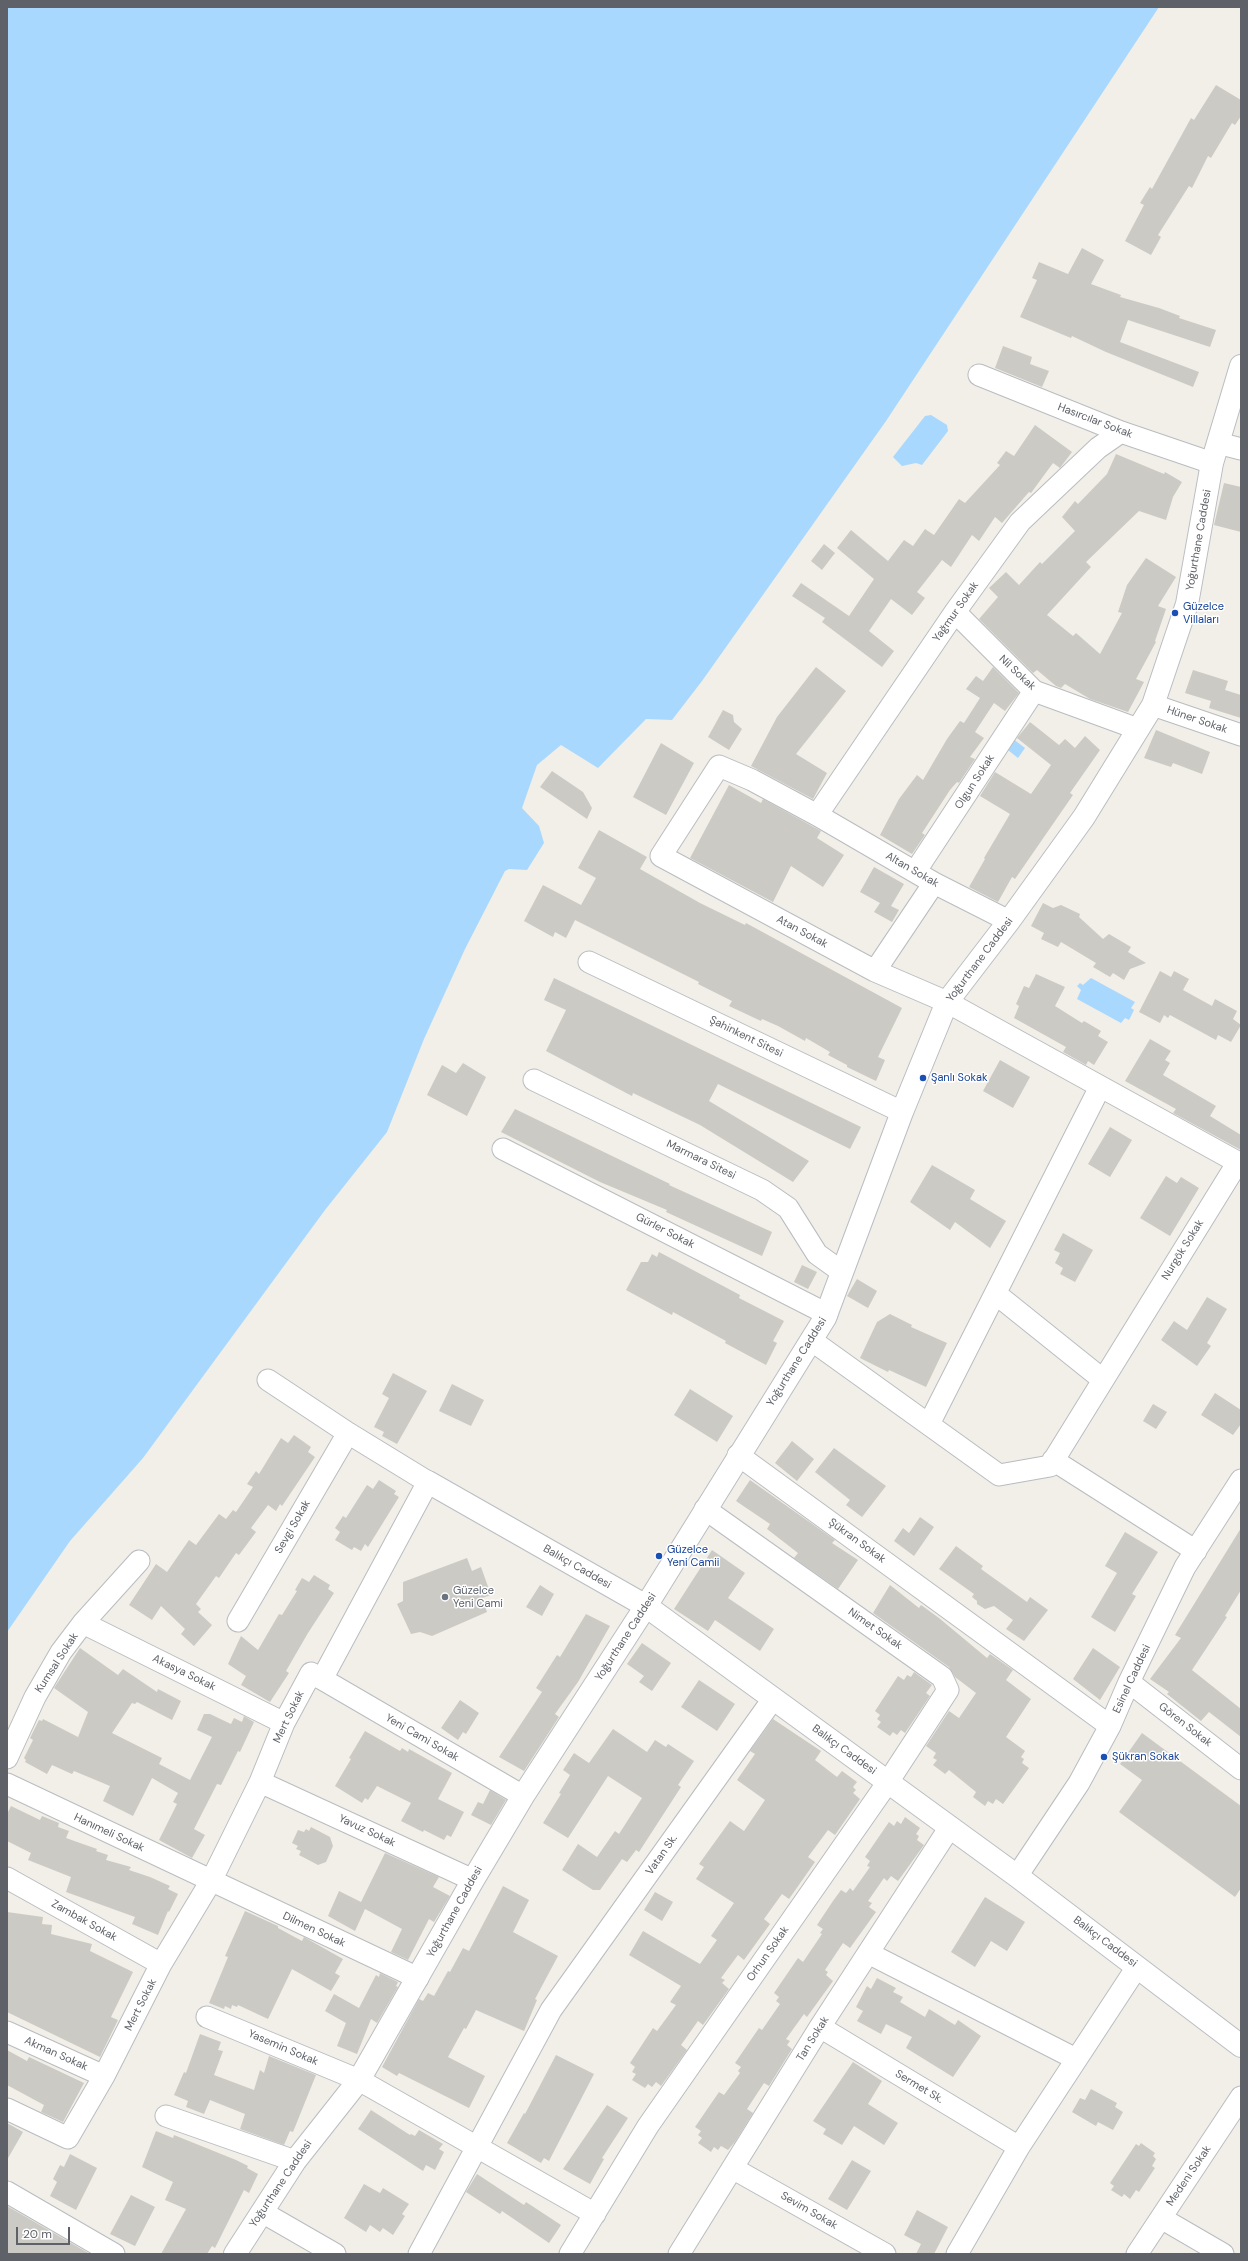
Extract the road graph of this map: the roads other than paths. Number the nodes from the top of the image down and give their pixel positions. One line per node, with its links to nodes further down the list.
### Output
1 (1241, 366): 4 (main road, Yoğurthane Caddesi)
2 (979, 375): 3 (street, Hasırcılar Sokak)
3 (1120, 432): 6 (street, Hasırcılar Sokak); 7 (street, Yağmur Sokak)
4 (1218, 443): 5 (street); 6 (main road, Yoğurthane Caddesi)
5 (1241, 449)
6 (1212, 463): 9 (main road, Yoğurthane Caddesi)
7 (955, 612): 8 (street, Nil Sokak); 12 (street, Yağmur Sokak)
8 (1034, 691): 10 (street, Nil Sokak); 14 (street, Olgun Sokak)
9 (1153, 705): 10 (main road, Yoğurthane Caddesi); 11 (street, Hüner Sokak)
10 (1138, 729): 16 (main road, Yoğurthane Caddesi)
11 (1241, 735)
12 (817, 815): 13 (street, Altan Sokak); 14 (street, Altan Sokak)
13 (661, 856): 18 (street, Atan Sokak)
14 (915, 872): 15 (street, Altan Sokak)
15 (934, 884): 16 (street, Altan Sokak); 18 (street)
16 (1009, 921): 19 (main road, Yoğurthane Caddesi)
17 (590, 962): 22 (street, Şahinkent Sitesi)
18 (874, 971): 19 (street, Atan Sokak)
19 (946, 1002): 21 (street, Atan Sokak); 22 (main road, Yoğurthane Caddesi)
20 (534, 1080): 25 (street, Marmara Sitesi)
21 (1100, 1086): 24 (street, Atan Sokak); 26 (street)
22 (902, 1112): 25 (main road, Yoğurthane Caddesi)
23 (504, 1149): 27 (street, Gürler Sokak)
24 (1240, 1163): 29 (street, Nurgök Sokak)
25 (842, 1272): 27 (main road, Yoğurthane Caddesi)
26 (996, 1294): 29 (street); 31 (street)
27 (826, 1316): 28 (main road, Yoğurthane Caddesi)
28 (811, 1340): 31 (street); 33 (main road, Yoğurthane Caddesi)
29 (1102, 1379): 34 (street, Nurgök Sokak)
30 (268, 1380): 32 (street)
31 (929, 1424): 34 (street)
32 (348, 1434): 36 (street); 41 (street, Sevgi Sokak)
33 (738, 1455): 37 (main road, Yoğurthane Caddesi); 47 (street, Şükran Sokak)
34 (1053, 1460): 38 (street)
35 (1241, 1480): 38 (street, Esinel Caddesi)
36 (428, 1482): 40 (main road, Balıkçı Caddesi); 43 (street)
37 (705, 1510): 40 (main road, Yoğurthane Caddesi); 51 (street, Nimet Sokak)
38 (1196, 1551): 44 (street, Esinel Caddesi)
39 (139, 1561): 42 (street, Kumsal Sokak)
40 (646, 1606): 45 (main road, Balıkçı Caddesi); 53 (main road, Yoğurthane Caddesi)
41 (238, 1621)
42 (83, 1623): 46 (street, Akasya Sokak); 48 (street, Kumsal Sokak)
43 (322, 1679): 46 (street, Mert Sokak); 53 (street, Yeni Cami Sokak)
44 (1129, 1682): 47 (street, Esinel Caddesi); 49 (street, Gören Sokak)
45 (773, 1699): 51 (main road, Balıkçı Caddesi); 73 (street, Vatan Sk.)
46 (284, 1723): 50 (street, Mert Sokak)
47 (1110, 1726): 55 (street, Esinel Caddesi)
48 (7, 1758)
49 (1241, 1769)
50 (260, 1782): 57 (street, Yavuz Sokak); 58 (street, Mert Sokak)
51 (888, 1782): 54 (main road, Balıkçı Caddesi); 79 (street, Orhun Sokak)
52 (7, 1784): 58 (street, Hanımeli Sokak)
53 (523, 1796): 57 (main road, Yoğurthane Caddesi)
54 (950, 1827): 55 (main road, Balıkçı Caddesi); 59 (street, Tan Sokak)
55 (1017, 1876): 61 (main road, Balıkçı Caddesi)
56 (7, 1878): 60 (street, Zambak Sokak)
57 (473, 1880): 62 (main road, Yoğurthane Caddesi)
58 (211, 1881): 60 (street, Mert Sokak); 62 (street, Dilmen Sokak)
59 (868, 1953): 64 (street, Tan Sokak); 67 (street)
60 (161, 1964): 68 (street, Mert Sokak)
61 (1137, 1967): 66 (main road, Balıkçı Caddesi); 67 (street)
62 (418, 1978): 69 (main road, Yoğurthane Caddesi)
63 (207, 2017): 69 (street, Yasemin Sokak)
64 (820, 2027): 74 (street, Sermet Sk.); 76 (street, Tan Sokak)
65 (7, 2032): 68 (street, Akman Sokak)
66 (1241, 2046)
67 (1076, 2059): 74 (street)
68 (104, 2076): 71 (street, Mert Sokak)
69 (359, 2080): 73 (street, Yasemin Sokak); 75 (main road, Yoğurthane Caddesi)
70 (1241, 2097): 80 (street, Medeni Sokak)
71 (7, 2109)
72 (166, 2116): 75 (street)
73 (477, 2147): 79 (street, Yasemin Sokak); 84 (street, Vatan Sk.)
74 (1019, 2147): 88 (street)
75 (295, 2161): 78 (main road, Yoğurthane Caddesi)
76 (734, 2168): 86 (street, Tan Sokak); 87 (street, Sevim Sokak)
77 (7, 2192): 81 (street)
78 (262, 2212): 82 (main road, Yoğurthane Caddesi); 83 (street)
79 (595, 2214): 85 (street, Orhun Sokak)
80 (1161, 2218): 89 (street, Medeni Sokak); 90 (street)
81 (114, 2254)
82 (234, 2254)
83 (335, 2254)
84 (418, 2254)
85 (570, 2254)
86 (679, 2254)
87 (884, 2254)
88 (957, 2254)
89 (1136, 2254)
90 (1223, 2254)

